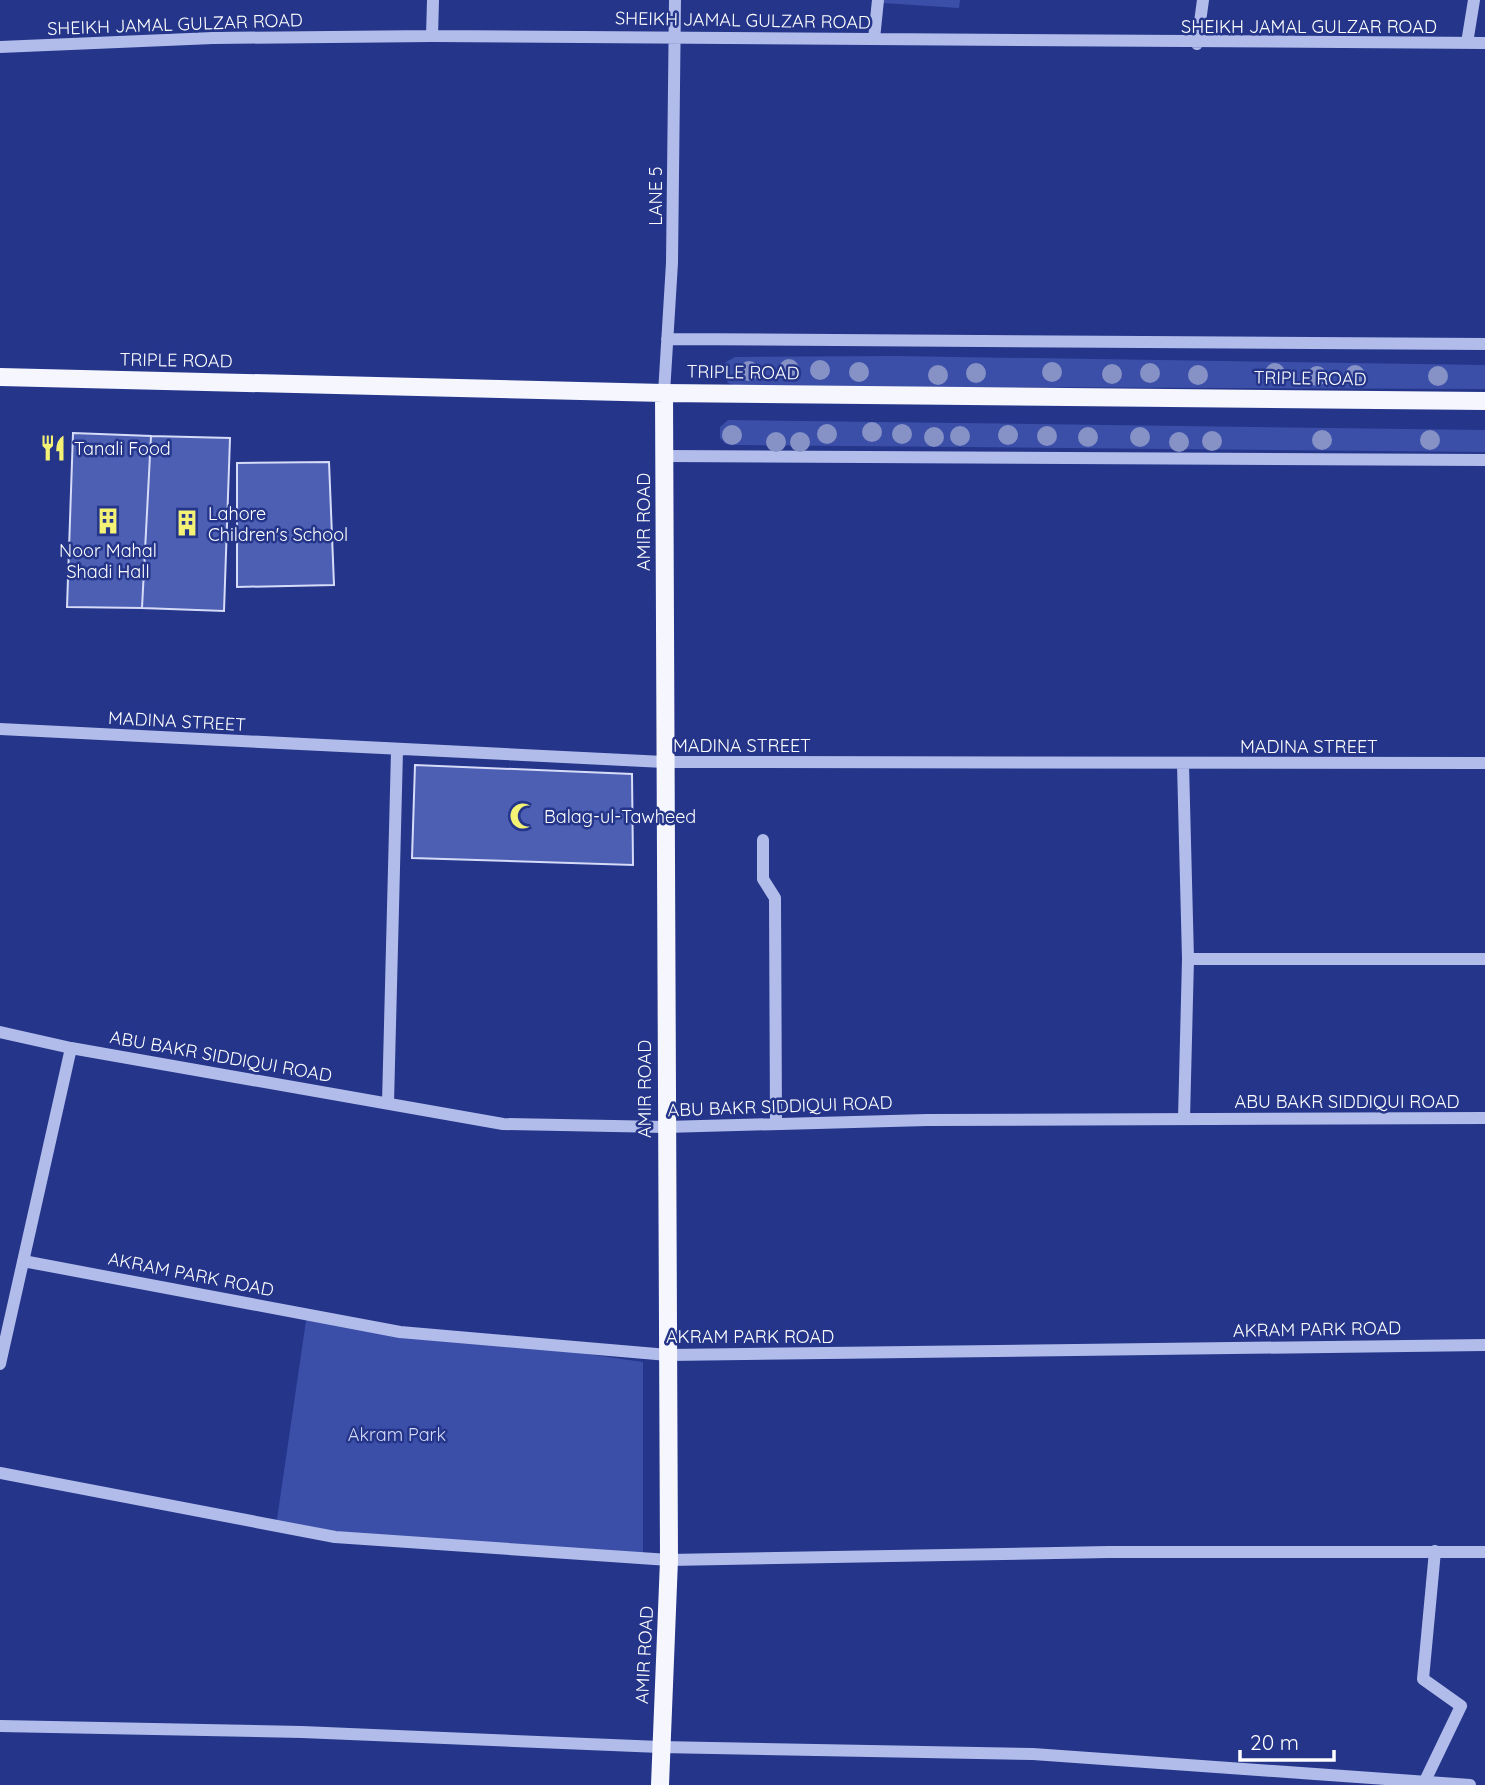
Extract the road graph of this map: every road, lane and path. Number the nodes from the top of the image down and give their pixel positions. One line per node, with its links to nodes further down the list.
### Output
1 (433, 0): 6 (street)
2 (675, 0): 7 (street, LANE 5)
3 (878, 0): 8 (street)
4 (1203, 0): 11 (street)
5 (1474, 0): 9 (street)
6 (432, 36): 7 (street, SHEIKH JAMAL GULZAR ROAD); 12 (street, SHEIKH JAMAL GULZAR ROAD)
7 (673, 37): 8 (street, SHEIKH JAMAL GULZAR ROAD); 13 (street, LANE 5)
8 (874, 39): 11 (street, SHEIKH JAMAL GULZAR ROAD)
9 (1467, 43): 10 (street, SHEIKH JAMAL GULZAR ROAD); 11 (street, SHEIKH JAMAL GULZAR ROAD)
10 (1485, 43)
11 (1197, 44)
12 (0, 47)
13 (667, 339): 14 (street); 16 (street, LANE 5)
14 (1485, 344)
15 (0, 377): 16 (main road, TRIPLE ROAD)
16 (664, 393): 17 (main road, TRIPLE ROAD); 18 (main road, AMIR ROAD)
17 (1485, 401)
18 (664, 456): 19 (street); 22 (main road, AMIR ROAD)
19 (1485, 460)
20 (0, 729): 21 (street, MADINA STREET)
21 (397, 751): 22 (street, MADINA STREET); 30 (street)
22 (664, 762): 24 (street, MADINA STREET); 34 (main road, AMIR ROAD)
23 (1485, 763): 24 (street, MADINA STREET)
24 (1183, 764): 27 (street)
25 (762, 840): 33 (street)
26 (1485, 958): 27 (street)
27 (1188, 959): 32 (street)
28 (0, 1032): 29 (street, ABU BAKR SIDDIQUI ROAD)
29 (71, 1048): 30 (street, ABU BAKR SIDDIQUI ROAD); 35 (street)
30 (388, 1102): 34 (street, ABU BAKR SIDDIQUI ROAD)
31 (1485, 1118): 32 (street, ABU BAKR SIDDIQUI ROAD)
32 (1184, 1119): 33 (street, ABU BAKR SIDDIQUI ROAD)
33 (776, 1124): 34 (street, ABU BAKR SIDDIQUI ROAD)
34 (665, 1127): 37 (main road, AMIR ROAD)
35 (23, 1261): 37 (street, AKRAM PARK ROAD); 38 (street)
36 (1485, 1345): 37 (street, AKRAM PARK ROAD)
37 (668, 1355): 42 (main road, AMIR ROAD)
38 (0, 1364)
39 (0, 1473): 42 (street)
40 (1435, 1551): 41 (street); 42 (street); 45 (street)
41 (1485, 1552)
42 (669, 1560): 44 (main road, AMIR ROAD)
43 (0, 1726): 44 (street)
44 (660, 1747): 45 (street); 46 (main road, AMIR ROAD)
45 (1424, 1783): 47 (street)
46 (660, 1785)
47 (1470, 1785)

